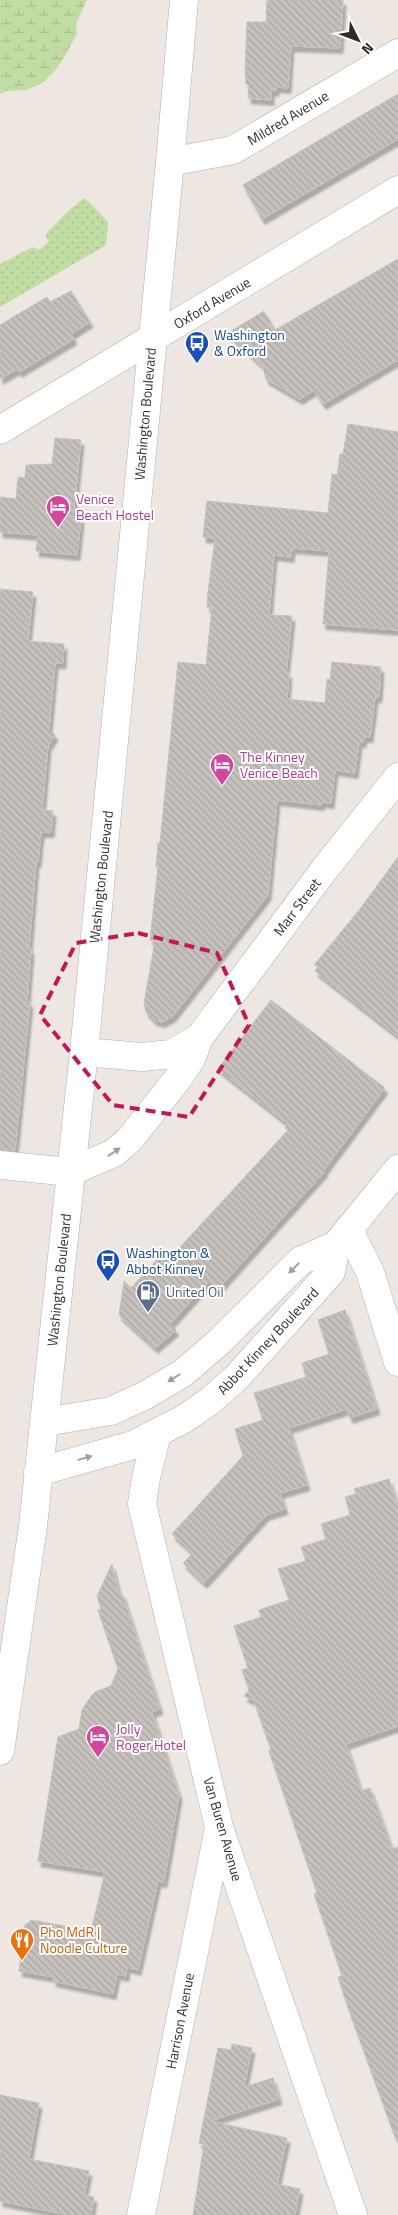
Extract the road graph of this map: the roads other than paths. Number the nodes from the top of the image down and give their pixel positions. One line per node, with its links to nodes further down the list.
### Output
1 (184, 0): 3 (street, Washington Boulevard)
2 (398, 53): 3 (street, Mildred Avenue)
3 (170, 162): 5 (street, Washington Boulevard)
4 (398, 190): 5 (street, Oxford Avenue)
5 (152, 340): 6 (street, Oxford Avenue); 9 (street, Washington Boulevard)
6 (0, 430)
7 (398, 776): 8 (street, Marr Street)
8 (199, 1038): 9 (street, Marr Street); 12 (street, Marr Street, one-way to 8)
9 (84, 1052): 12 (street, Washington Boulevard)
10 (0, 1165): 12 (street, Marr Street)
11 (398, 1169): 13 (street, Abbot Kinney Boulevard)
12 (70, 1172): 15 (street, Washington Boulevard)
13 (342, 1237): 14 (street); 15 (street, Abbot Kinney Boulevard, one-way to 15); 16 (street, Abbot Kinney Boulevard)
14 (398, 1362)
15 (45, 1422): 17 (street, Washington Boulevard)
16 (157, 1434): 17 (street, Abbot Kinney Boulevard, one-way to 16); 19 (street, Van Buren Avenue)
17 (38, 1472): 18 (street, Washington Boulevard)
18 (0, 1752)
19 (219, 1827): 20 (street, Harrison Avenue); 21 (street, Van Buren Avenue)
20 (141, 2215)
21 (353, 2215)

